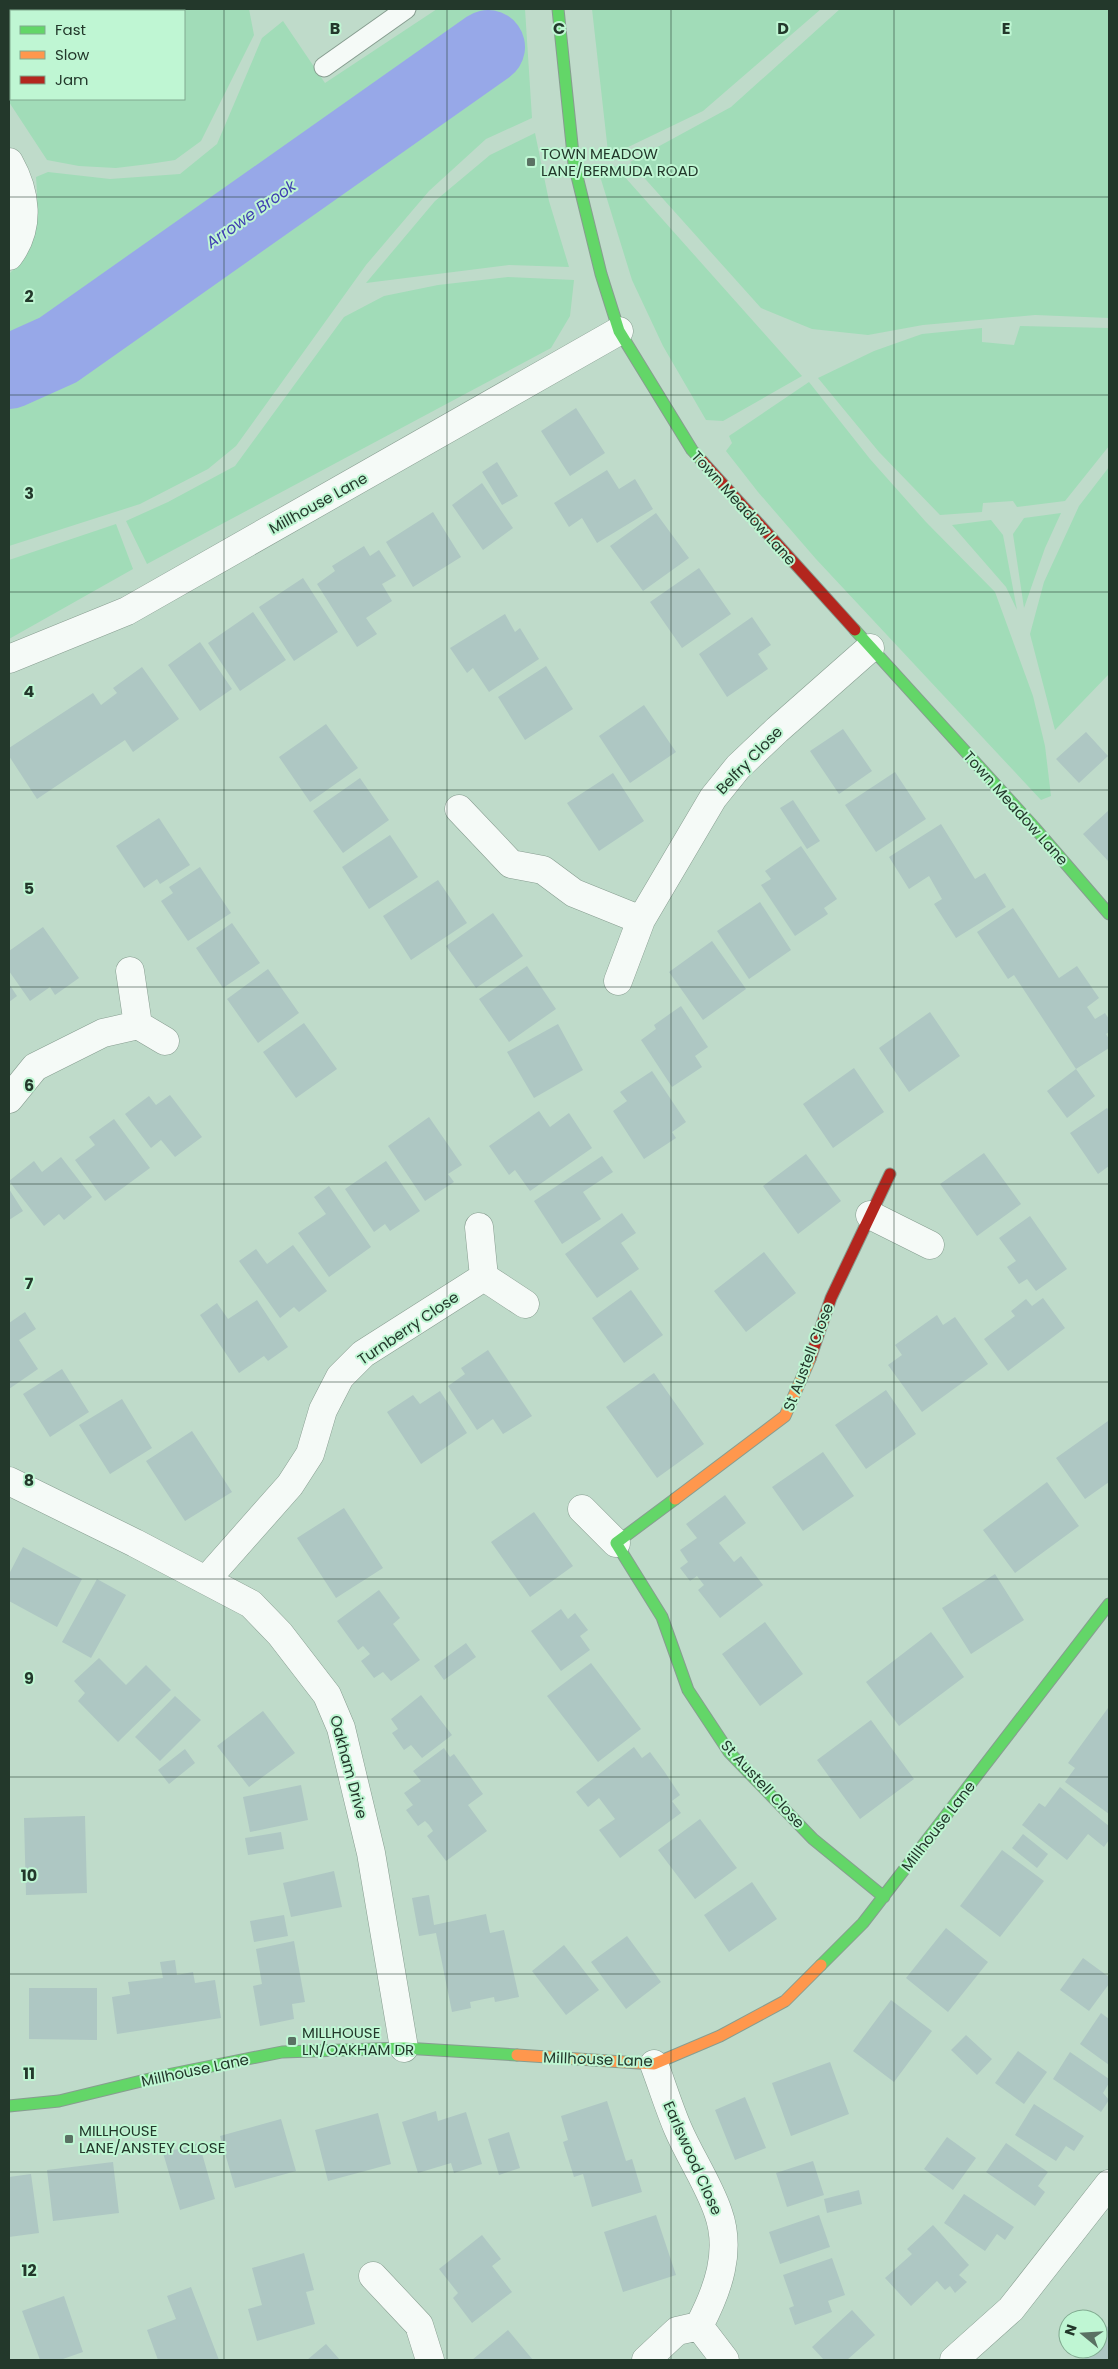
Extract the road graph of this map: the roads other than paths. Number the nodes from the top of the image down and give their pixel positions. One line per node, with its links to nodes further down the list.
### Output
1 (406, 9): 3 (lane)
2 (558, 9): 6 (street, Town Meadow Lane)
3 (324, 67)
4 (12, 167): 5 (street)
5 (9, 256)
6 (620, 331): 7 (street, Town Meadow Lane); 8 (street, Millhouse Lane)
7 (870, 648): 10 (street, Town Meadow Lane); 11 (street, Belfry Close)
8 (9, 659)
9 (459, 809): 11 (street)
10 (1109, 914)
11 (641, 920): 13 (street, Belfry Close)
12 (130, 971): 14 (street)
13 (618, 981)
14 (138, 1025): 15 (street); 16 (street)
15 (165, 1041)
16 (9, 1099)
17 (890, 1174): 18 (street, St Austell Close)
18 (870, 1215): 20 (street); 25 (street, St Austell Close)
19 (479, 1227): 21 (street)
20 (930, 1245)
21 (484, 1277): 22 (street); 26 (street, Turnberry Close)
22 (525, 1304)
23 (9, 1481): 26 (street, Oakham Drive)
24 (582, 1509): 25 (street, St Austell Close)
25 (616, 1543): 28 (street, St Austell Close)
26 (206, 1580): 29 (street, Oakham Drive)
27 (1106, 1616): 28 (street, Millhouse Lane)
28 (884, 1897): 30 (street, Millhouse Lane)
29 (404, 2048): 30 (street, Millhouse Lane); 31 (street, Millhouse Lane)
30 (654, 2064): 34 (street, Earlswood Close)
31 (9, 2106)
32 (1106, 2196): 38 (street)
33 (373, 2276): 35 (street)
34 (700, 2326): 36 (street); 37 (street)
35 (430, 2360)
36 (646, 2360)
37 (725, 2360)
38 (954, 2360)

